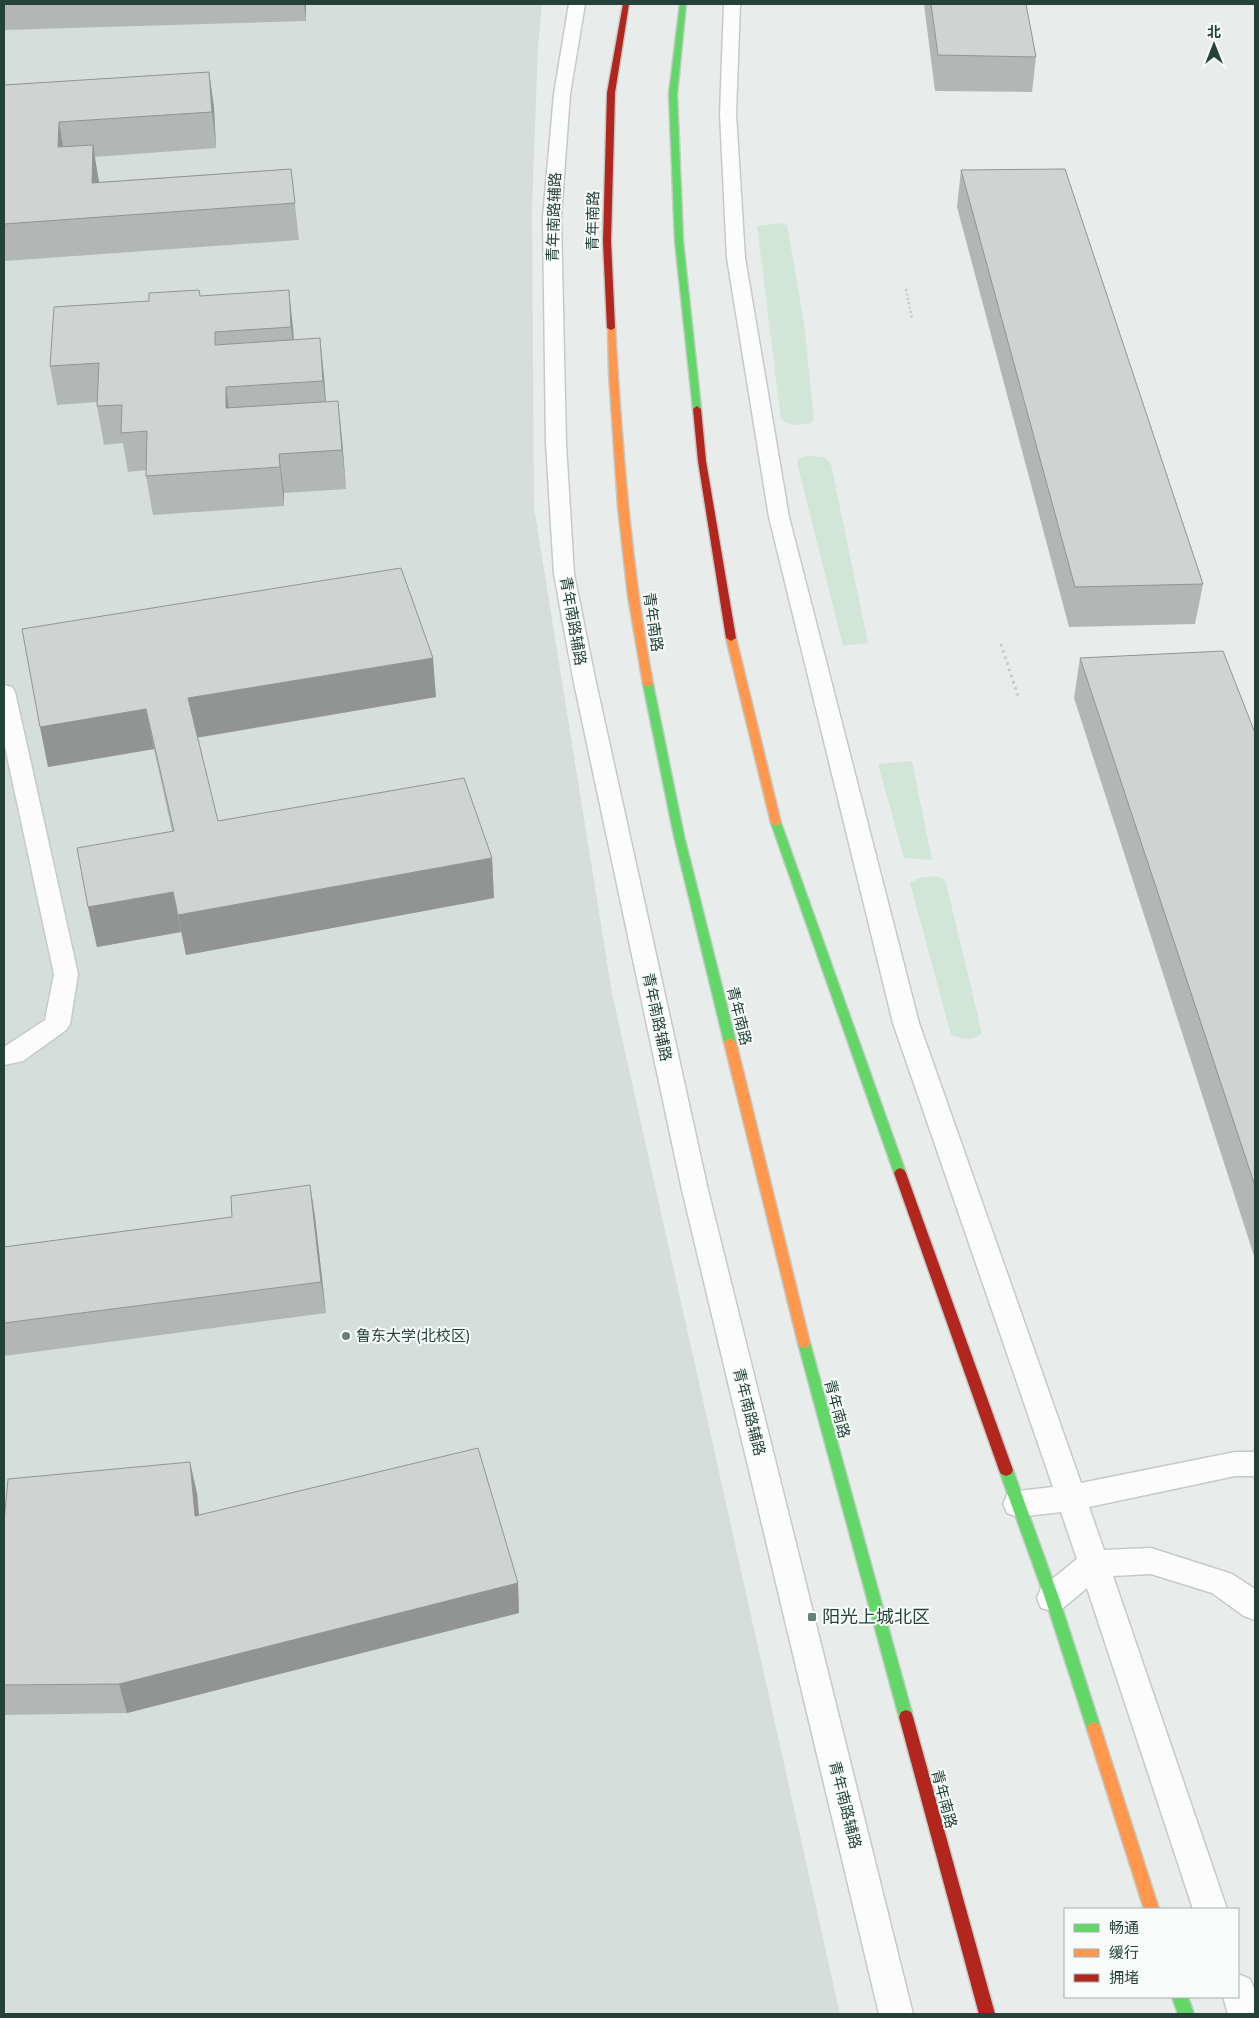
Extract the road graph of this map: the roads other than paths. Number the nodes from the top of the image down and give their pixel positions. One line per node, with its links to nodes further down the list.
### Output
1 (578, 4): 17 (lane, 青年南路辅路)
2 (626, 4): 18 (main road, 青年南路)
3 (683, 4): 9 (main road)
4 (732, 4): 8 (lane)
5 (4, 692): 6 (lane)
6 (4, 1056)
7 (1255, 1464): 8 (lane)
8 (1071, 1498): 9 (lane); 10 (lane)
9 (1018, 1504): 11 (main road)
10 (1094, 1564): 11 (lane); 12 (lane); 14 (lane)
11 (1052, 1598): 13 (main road)
12 (1255, 1606)
13 (1152, 1908)
14 (1210, 1908)
15 (1239, 1994): 20 (lane)
16 (1180, 1998): 19 (main road)
17 (896, 2014)
18 (988, 2014)
19 (1186, 2014)
20 (1246, 2014)

